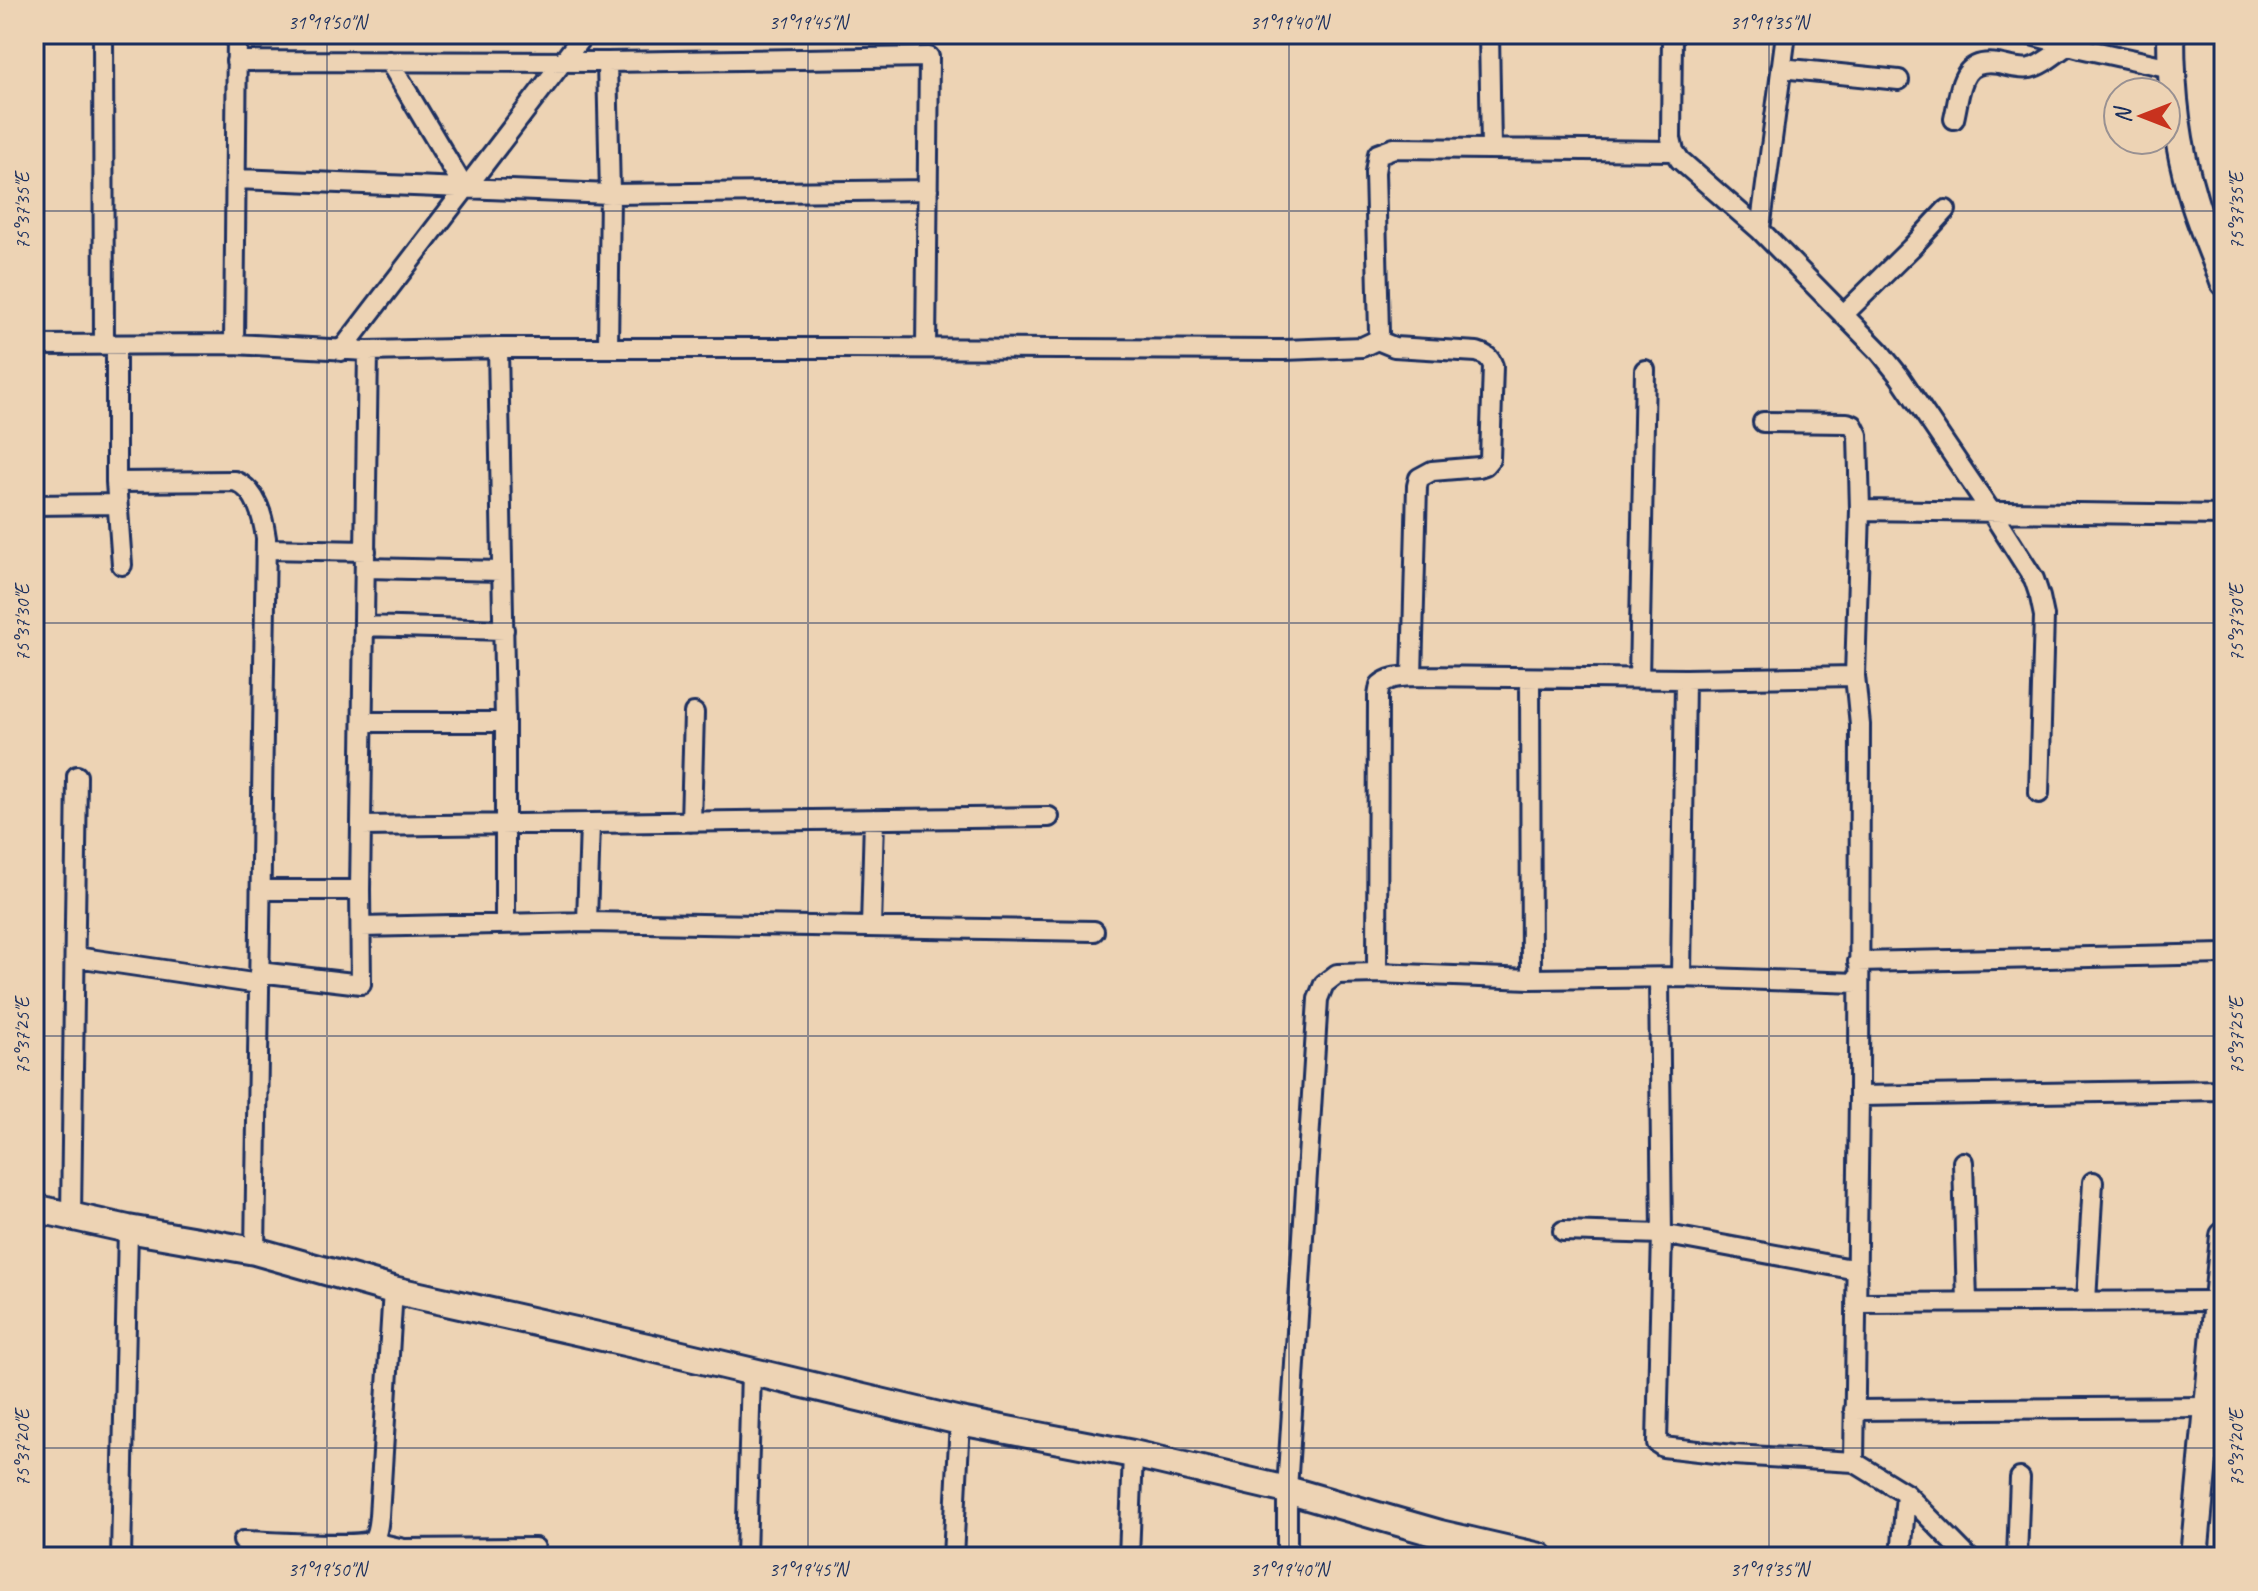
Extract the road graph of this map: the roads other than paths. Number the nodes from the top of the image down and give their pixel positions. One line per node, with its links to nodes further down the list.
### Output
1 (103, 34): 31 (street)
2 (237, 34): 10 (street)
3 (584, 34): 12 (street)
4 (1489, 34): 18 (street)
5 (1672, 34): 19 (street)
6 (1786, 34): 14 (street)
7 (2027, 34): 9 (street)
8 (2171, 34): 15 (street)
9 (2068, 45): 15 (street); 17 (street)
10 (236, 61): 11 (street); 20 (street)
11 (389, 61): 12 (street); 21 (street)
12 (564, 61): 13 (street); 21 (street)
13 (607, 62): 22 (street); 23 (street)
14 (1781, 68): 16 (street); 25 (street)
15 (2171, 68): 26 (street)
16 (1899, 80)
17 (1954, 119)
18 (1491, 148): 19 (street); 28 (street)
19 (1674, 151): 25 (street)
20 (237, 179): 21 (street); 29 (street)
21 (465, 189): 23 (street); 35 (street)
22 (928, 190): 23 (street); 34 (street)
23 (610, 194): 33 (street)
24 (1946, 210): 27 (street)
25 (1760, 230): 27 (street)
26 (2224, 280)
27 (1843, 315): 43 (street)
28 (1377, 340): 34 (street); 51 (street)
29 (234, 344): 31 (street); 35 (street)
30 (34, 345): 31 (street)
31 (110, 345): 39 (street)
32 (498, 348): 33 (street); 36 (street); 48 (street)
33 (608, 348): 34 (street)
34 (926, 348)
35 (341, 351): 36 (street)
36 (368, 351): 46 (street)
37 (1645, 370): 54 (street)
38 (1763, 422): 42 (street)
39 (116, 482): 40 (street); 45 (street)
40 (117, 504): 41 (street); 47 (street)
41 (34, 505)
42 (1860, 510): 43 (street); 52 (street)
43 (1992, 513): 44 (street); 60 (street)
44 (2224, 515)
45 (266, 549): 46 (street); 67 (street)
46 (366, 559): 48 (street); 49 (street)
47 (122, 565)
48 (502, 571): 50 (street)
49 (364, 626): 50 (street); 57 (street)
50 (504, 630): 58 (street)
51 (1412, 676): 53 (street); 77 (street)
52 (1855, 676): 55 (street); 76 (street)
53 (1530, 679): 54 (street); 80 (street)
54 (1639, 679): 55 (street)
55 (1685, 679): 78 (street)
56 (694, 713): 63 (street)
57 (363, 722): 58 (street); 66 (street)
58 (505, 722): 65 (street)
59 (77, 776): 75 (street)
60 (2039, 793)
61 (1049, 817): 62 (street)
62 (874, 819): 63 (street); 72 (street)
63 (691, 822): 64 (street)
64 (590, 823): 65 (street); 69 (street)
65 (505, 824): 66 (street); 70 (street)
66 (361, 826): 68 (street)
67 (261, 890): 68 (street); 79 (street)
68 (360, 890): 71 (street)
69 (587, 922): 70 (street); 72 (street)
70 (505, 923): 71 (street)
71 (361, 927): 79 (street)
72 (871, 927): 73 (street)
73 (1094, 931)
74 (2224, 954): 76 (street)
75 (76, 957): 79 (street); 88 (street)
76 (1858, 962): 82 (street)
77 (1377, 973): 80 (street); 109 (street)
78 (1681, 977): 81 (street); 82 (street)
79 (259, 978): 93 (street)
80 (1531, 979): 81 (street)
81 (1659, 979): 91 (street)
82 (1858, 983): 84 (street)
83 (2224, 1090): 84 (street)
84 (1859, 1096): 94 (street)
85 (1963, 1162): 98 (street)
86 (2093, 1182): 96 (street)
87 (34, 1208): 88 (street)
88 (71, 1216): 89 (street)
89 (128, 1229): 93 (street); 115 (street)
90 (1563, 1231): 91 (street)
91 (1662, 1234): 94 (street); 107 (street)
92 (2224, 1240): 97 (street)
93 (255, 1251): 95 (street)
94 (1857, 1270): 99 (street)
95 (393, 1290): 101 (street); 111 (street)
96 (2086, 1301): 97 (street); 98 (street)
97 (2218, 1301): 100 (street)
98 (1967, 1302): 99 (street)
99 (1856, 1303): 103 (street)
100 (2219, 1344): 102 (street)
101 (751, 1372): 104 (street); 116 (street)
102 (2209, 1407): 103 (street); 106 (street)
103 (1854, 1410): 107 (street)
104 (960, 1421): 105 (street); 117 (street)
105 (1133, 1454): 109 (street); 118 (street)
106 (2213, 1459): 124 (street)
107 (1854, 1462): 110 (street)
108 (2020, 1478): 123 (street)
109 (1287, 1490): 113 (street); 119 (street)
110 (1906, 1494): 121 (street); 122 (street)
111 (374, 1539): 112 (street); 114 (street)
112 (243, 1541)
113 (1439, 1546): 120 (street)
114 (535, 1548)
115 (121, 1557)
116 (746, 1557)
117 (953, 1557)
118 (1129, 1557)
119 (1287, 1557)
120 (1540, 1557)
121 (1901, 1557)
122 (1968, 1557)
123 (2017, 1557)
124 (2194, 1557)

